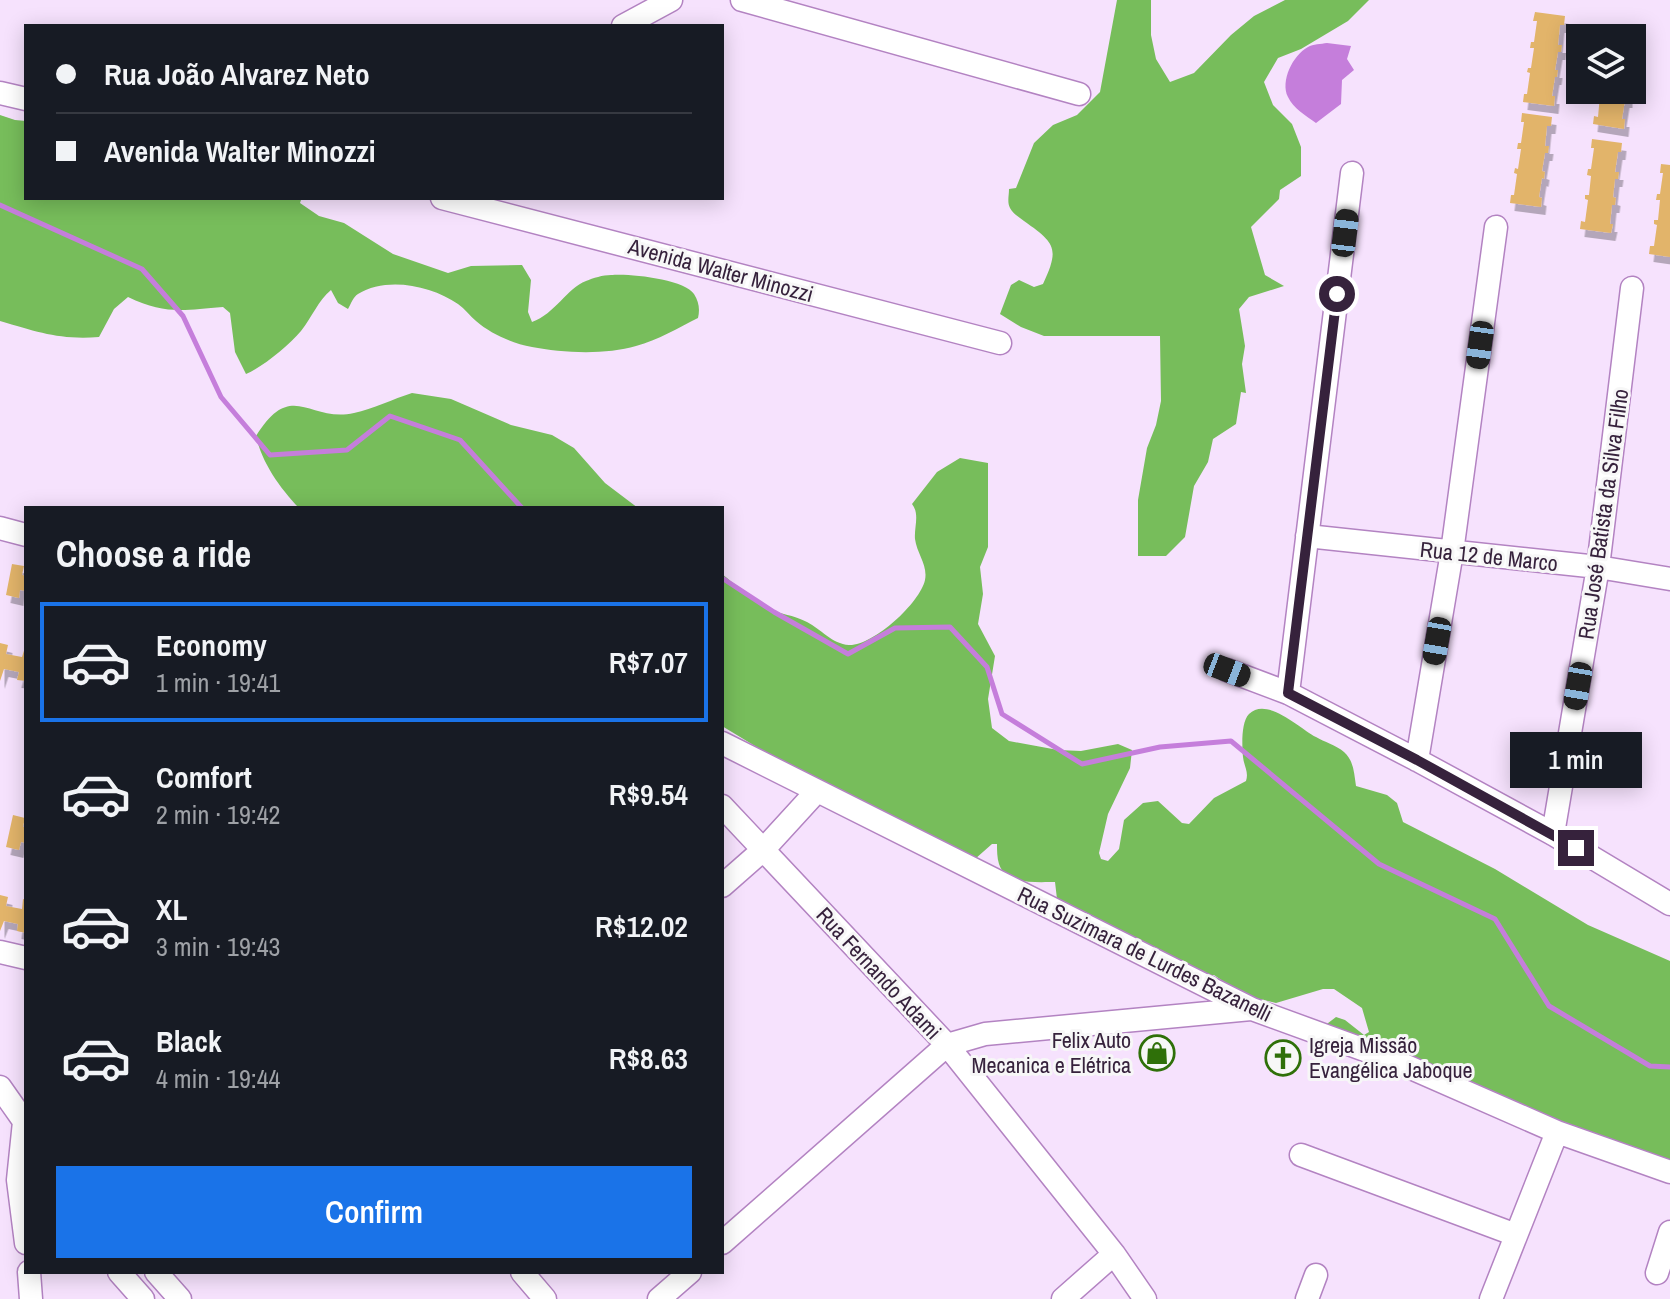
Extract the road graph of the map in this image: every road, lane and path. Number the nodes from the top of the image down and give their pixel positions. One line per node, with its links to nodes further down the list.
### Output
1 (671, 0): 3 (street)
2 (742, 0): 5 (street)
3 (627, 24)
4 (0, 93): 6 (street)
5 (1079, 94)
6 (24, 99)
7 (1352, 173): 14 (street)
8 (450, 200): 11 (street, Avenida Walter Minozzi)
9 (1496, 227): 15 (street)
10 (1632, 288): 16 (street, Rua José Batista da Silva Filho)
11 (1000, 343)
12 (0, 528): 13 (street)
13 (24, 534)
14 (1307, 536): 15 (street, Rua 12 de Marco); 19 (street)
15 (1452, 552): 16 (street, Rua 12 de Marco); 21 (street)
16 (1598, 567): 17 (street, Rua 12 de Marco); 24 (street, Rua José Batista da Silva Filho)
17 (1670, 579)
18 (1227, 670): 19 (street)
19 (1288, 693): 21 (street)
20 (724, 744): 22 (street, Rua Suzimara de Lurdes Bazanelli)
21 (1417, 760): 24 (street)
22 (817, 791): 25 (street); 30 (street, Rua Suzimara de Lurdes Bazanelli)
23 (724, 808): 25 (street, Rua Fernando Adami)
24 (1553, 834): 27 (street)
25 (763, 850): 26 (street); 31 (street, Rua Fernando Adami)
26 (724, 884)
27 (1670, 904)
28 (0, 952): 29 (street)
29 (24, 958)
30 (1252, 1009): 31 (street); 35 (street, Rua Suzimara de Lurdes Bazanelli)
31 (947, 1045): 41 (street); 42 (street, Rua Fernando Adami)
32 (0, 1087): 33 (street)
33 (24, 1122)
34 (24, 1131): 38 (street)
35 (1557, 1132): 37 (street, Rua Suzimara de Lurdes Bazanelli); 40 (street)
36 (1301, 1155): 40 (street)
37 (1670, 1172)
38 (24, 1221)
39 (1670, 1232): 43 (street)
40 (1516, 1235): 58 (street)
41 (724, 1241)
42 (1114, 1254): 55 (street); 56 (street, Rua Fernando Adami)
43 (1657, 1273)
44 (29, 1274): 50 (street)
45 (121, 1274): 51 (street)
46 (158, 1274): 52 (street)
47 (524, 1274): 53 (street)
48 (688, 1274): 54 (street)
49 (1316, 1275): 57 (street)
50 (31, 1299)
51 (143, 1299)
52 (180, 1299)
53 (545, 1299)
54 (659, 1299)
55 (1063, 1299)
56 (1145, 1299)
57 (1307, 1299)
58 (1491, 1299)

